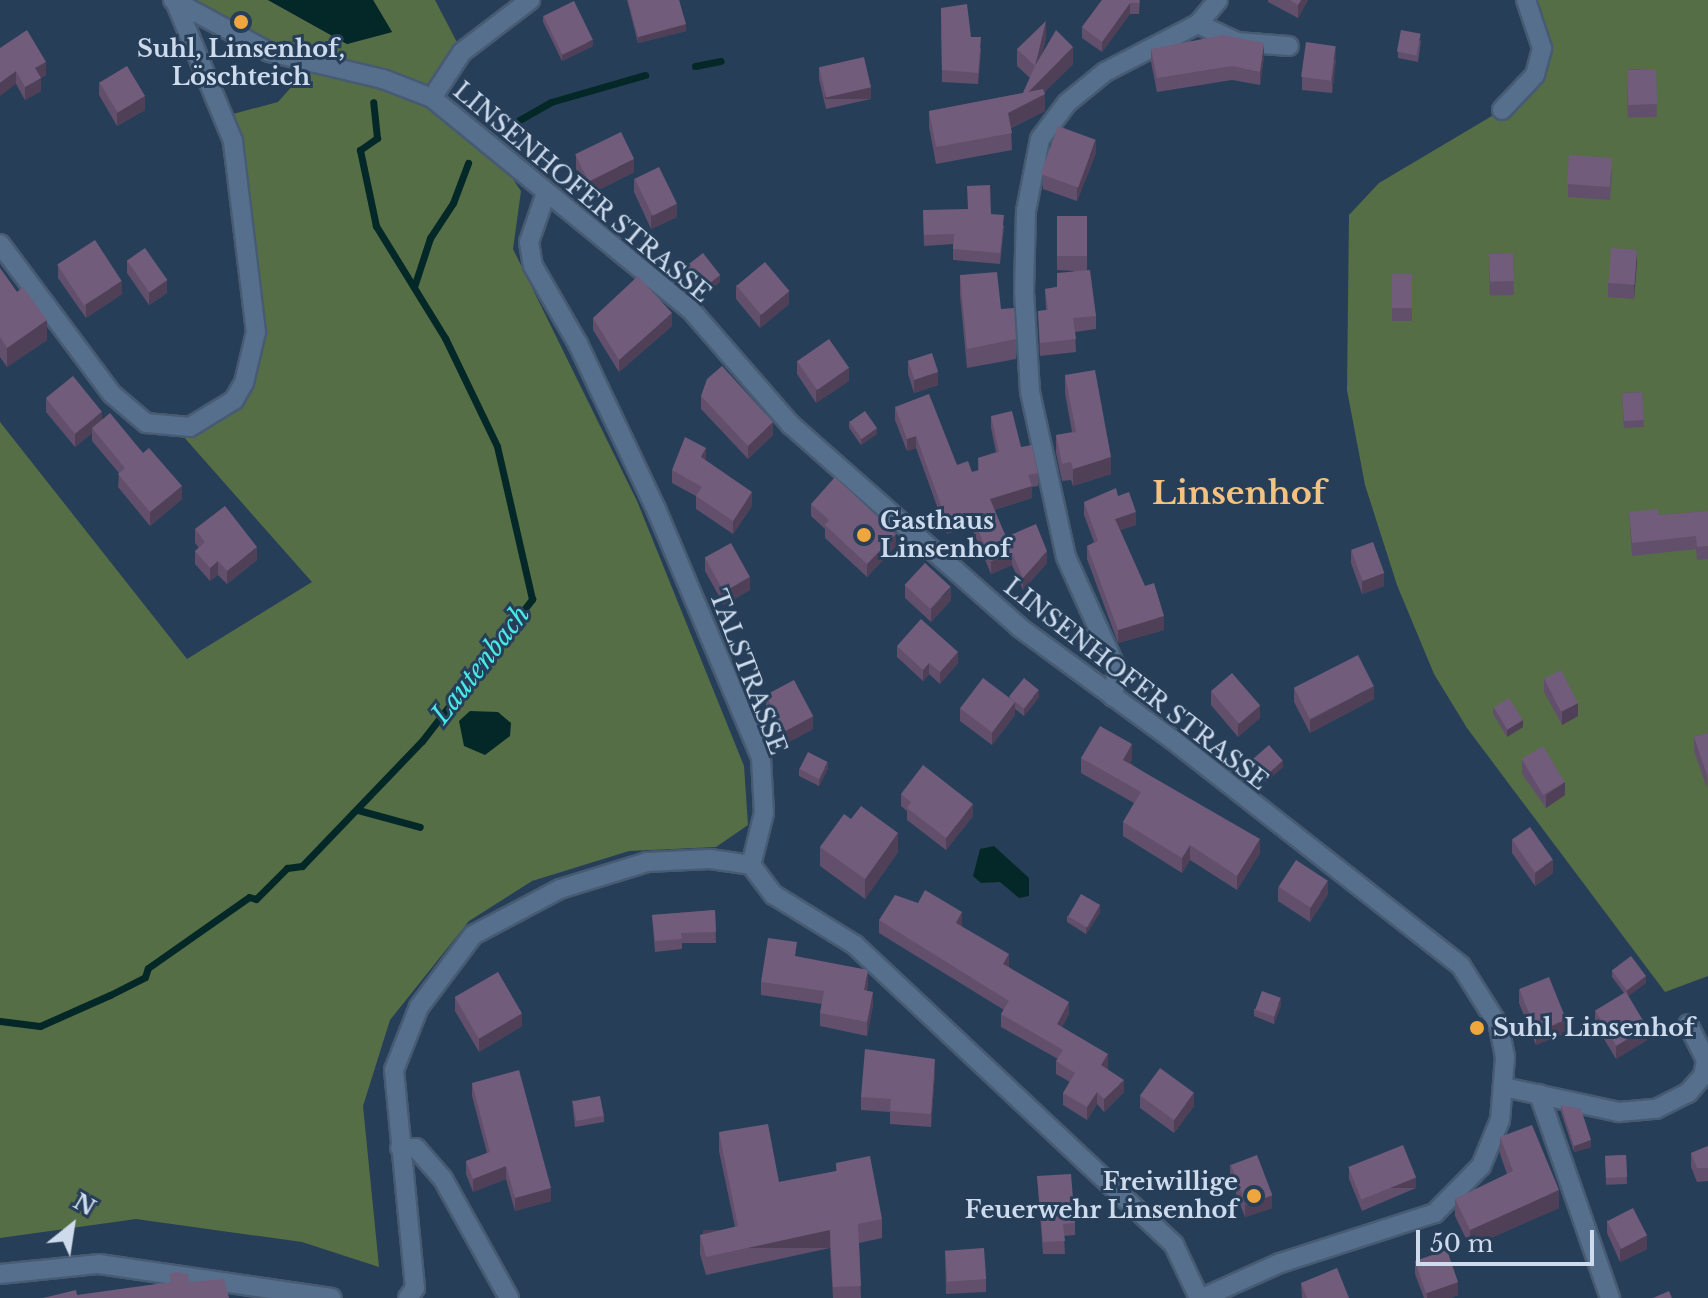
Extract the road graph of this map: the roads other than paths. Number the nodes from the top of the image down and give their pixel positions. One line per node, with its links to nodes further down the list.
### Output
1 (530, 0): 7 (street)
2 (1218, 0): 5 (street)
3 (1526, 0): 8 (street)
4 (174, 1): 7 (street, LINSENHOFER STRASSE); 10 (street)
5 (1198, 24): 6 (street); 11 (street)
6 (1289, 46)
7 (432, 98): 9 (street, LINSENHOFER STRASSE)
8 (1502, 110)
9 (546, 193): 11 (street, LINSENHOFER STRASSE); 12 (street, TALSTRASSE)
10 (0, 244)
11 (1113, 697): 14 (street, LINSENHOFER STRASSE)
12 (751, 865): 16 (street); 21 (street)
13 (1688, 1024): 15 (street)
14 (1504, 1087): 15 (street); 21 (street, LINSENHOFER STRASSE)
15 (1539, 1094): 22 (street)
16 (400, 1148): 19 (street); 20 (street)
17 (0, 1274): 18 (street)
18 (332, 1298)
19 (408, 1298)
20 (509, 1298)
21 (1201, 1298)
22 (1610, 1298)

